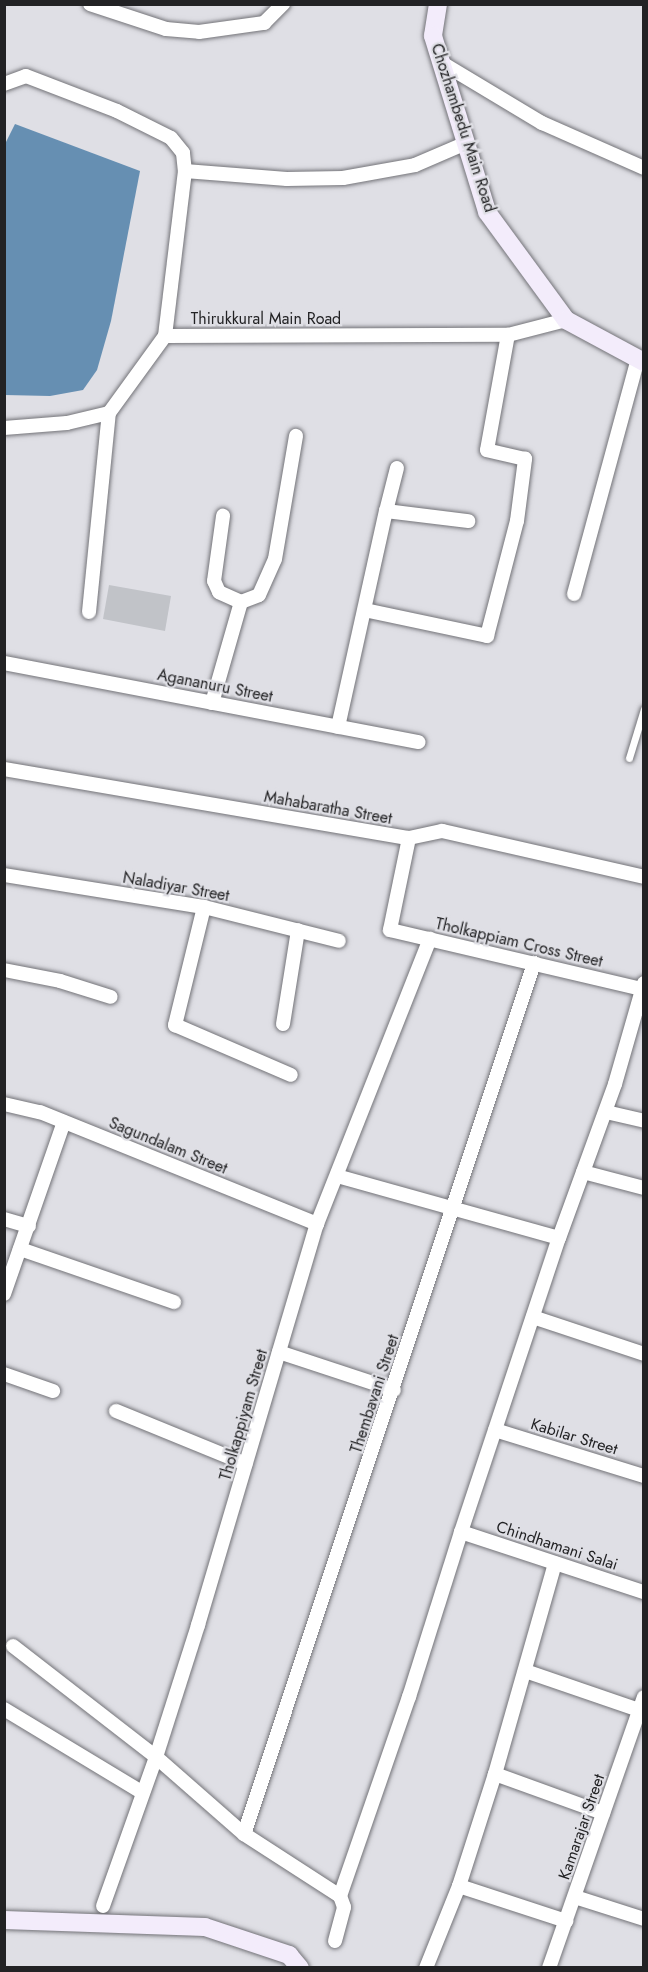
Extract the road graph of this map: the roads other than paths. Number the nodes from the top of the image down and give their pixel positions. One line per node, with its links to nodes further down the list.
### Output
1 (90, 4): 2 (street)
2 (283, 4)
3 (438, 4): 4 (street, Chozhambedu Main Road)
4 (442, 63): 6 (street, Chozhambedu Main Road); 7 (street)
5 (4, 84): 8 (street)
6 (466, 144): 8 (street); 9 (street, Chozhambedu Main Road)
7 (644, 168)
8 (185, 171): 11 (street)
9 (566, 320): 10 (street, Thirukkural Main Road); 12 (street, Chozhambedu Main Road)
10 (508, 335): 11 (street, Thirukkural Main Road); 22 (street)
11 (165, 336): 13 (street)
12 (640, 360): 20 (street)
13 (109, 413): 14 (street); 23 (street)
14 (4, 428)
15 (296, 436): 21 (street)
16 (397, 468): 17 (street)
17 (386, 511): 19 (street); 22 (street)
18 (223, 516): 21 (street)
19 (468, 521)
20 (574, 594)
21 (241, 602): 25 (street)
22 (365, 610): 27 (street)
23 (90, 612)
24 (4, 663): 25 (street, Agananuru Street)
25 (212, 703): 27 (street, Agananuru Street)
26 (644, 709): 29 (lane)
27 (338, 726): 28 (street, Agananuru Street)
28 (419, 742)
29 (629, 758)
30 (4, 769): 31 (street, Mahabaratha Street)
31 (410, 838): 33 (street, Mahabaratha Street); 36 (street, Tholkappiam Cross Street)
32 (4, 875): 34 (street, Naladiyar Street)
33 (644, 877)
34 (204, 907): 35 (street, Naladiyar Street); 43 (street)
35 (298, 930): 37 (street, Naladiyar Street); 42 (street)
36 (430, 939): 38 (street, Tholkappiam Cross Street); 49 (street, Tholkappiyam Street)
37 (339, 940)
38 (534, 963): 40 (street, Tholkappiam Cross Street); 51 (street, Thembavani Street)
39 (4, 970): 41 (street)
40 (641, 994): 45 (street)
41 (111, 997)
42 (283, 1024)
43 (291, 1075)
44 (4, 1104): 47 (street, Sagundalam Street)
45 (606, 1112): 46 (street); 48 (street)
46 (644, 1121)
47 (64, 1122): 53 (street, Sagundalam Street); 54 (street)
48 (583, 1172): 50 (street); 55 (street)
49 (337, 1176): 51 (street); 53 (street, Tholkappiyam Street)
50 (644, 1188)
51 (454, 1209): 55 (street); 63 (street, Thembavani Street)
52 (4, 1218): 54 (street)
53 (317, 1224): 60 (street, Tholkappiyam Street)
54 (29, 1226): 56 (street)
55 (559, 1238): 59 (street)
56 (20, 1249): 57 (street); 58 (street)
57 (4, 1294)
58 (174, 1302)
59 (533, 1317): 61 (street); 66 (street)
60 (279, 1352): 63 (street); 67 (street, Tholkappiyam Street)
61 (644, 1354)
62 (4, 1374): 64 (street)
63 (394, 1390): 80 (street, Thembavani Street)
64 (53, 1391)
65 (116, 1411): 67 (street)
66 (495, 1430): 68 (street, Kabilar Street); 69 (street)
67 (246, 1464): 76 (street, Tholkappiyam Street)
68 (644, 1476)
69 (461, 1532): 70 (street, Chindhamani Salai); 82 (street)
70 (555, 1563): 71 (street, Chindhamani Salai); 73 (street)
71 (644, 1592)
72 (13, 1646): 76 (street)
73 (525, 1671): 74 (street); 77 (street)
74 (641, 1703): 79 (street, Kamarajar Street)
75 (4, 1708): 78 (street)
76 (156, 1757): 78 (street, Tholkappiyam Street); 80 (street)
77 (495, 1774): 79 (street); 81 (street)
78 (142, 1793): 84 (street, Tholkappiyam Street)
79 (603, 1813): 83 (street, Kamarajar Street)
80 (244, 1834): 82 (street)
81 (459, 1886): 87 (street); 90 (street)
82 (340, 1896): 88 (street)
83 (575, 1897): 85 (street); 87 (street, Kamarajar Street)
84 (103, 1906)
85 (644, 1919)
86 (4, 1920): 89 (street)
87 (566, 1921): 91 (street, Kamarajar Street)
88 (335, 1941)
89 (300, 1968)
90 (426, 1968)
91 (549, 1968)

